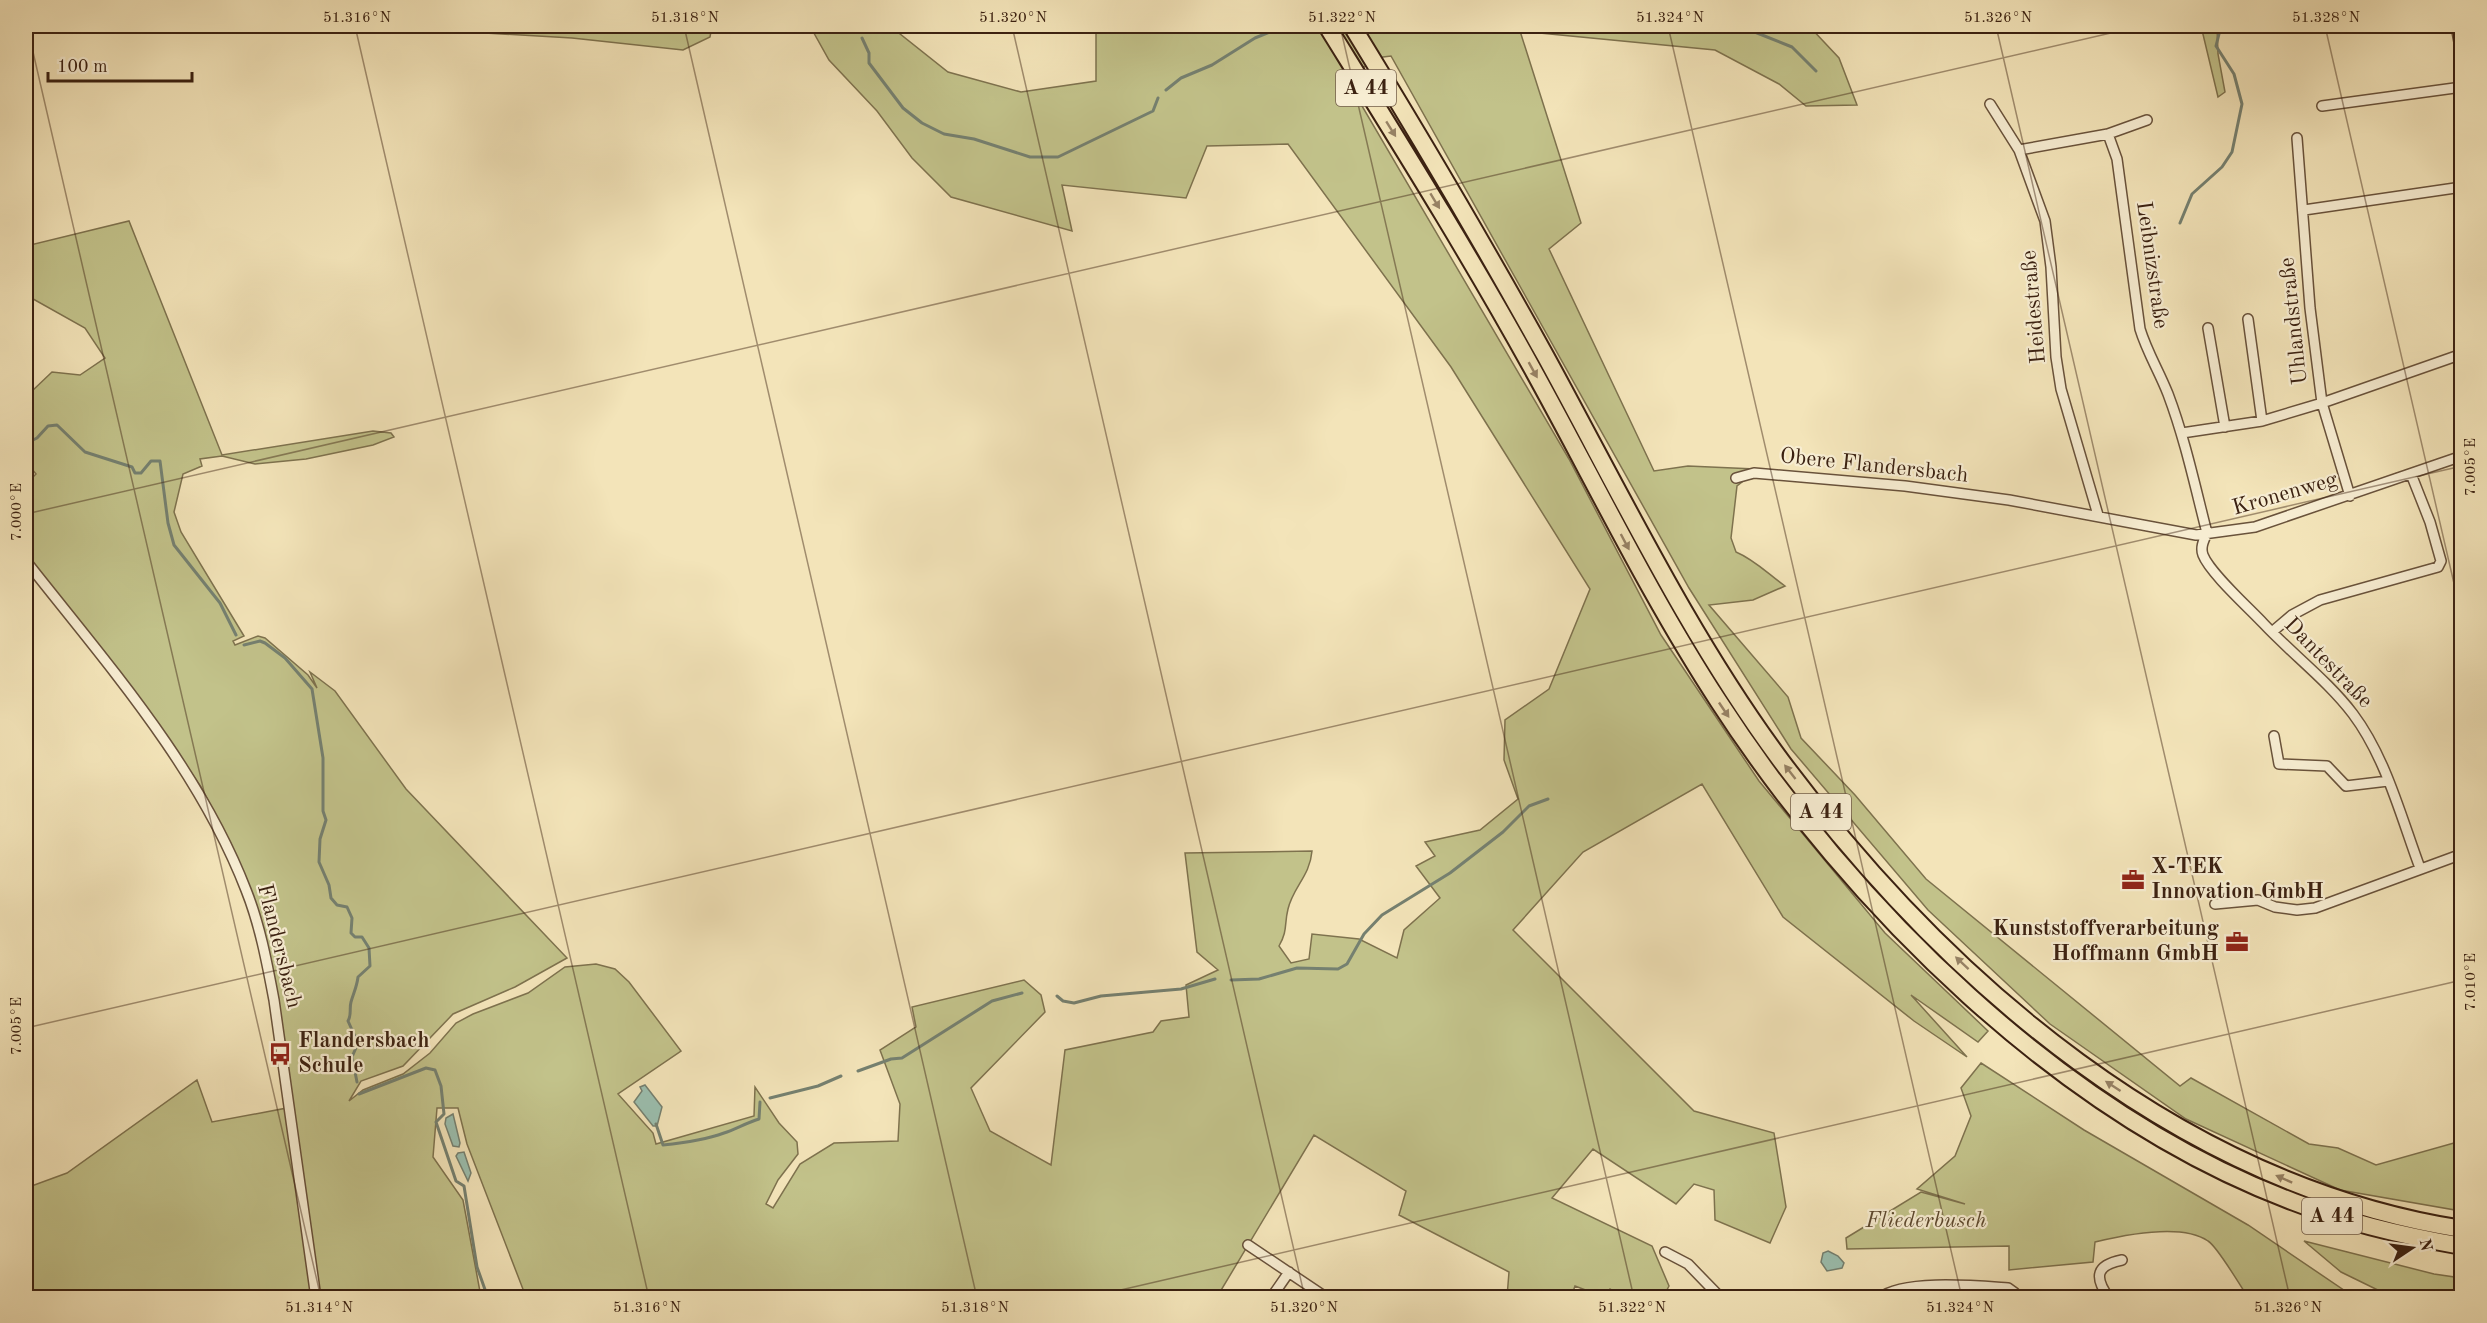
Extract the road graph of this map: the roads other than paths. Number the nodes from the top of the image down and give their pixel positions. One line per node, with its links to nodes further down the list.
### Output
1 (1327, 26): 37 (highway, A 44, one-way to 37)
2 (1353, 26): 35 (highway, A 44, one-way to 2)
3 (2456, 26): 4 (street)
4 (2462, 58)
5 (2462, 87): 7 (street)
6 (1990, 104): 11 (street, Heidestraße)
7 (2322, 106)
8 (2147, 120): 9 (street)
9 (2108, 134): 11 (street); 20 (street, Leibnizstraße)
10 (2297, 138): 13 (street, Uhlandstraße)
11 (2019, 150): 26 (street, Heidestraße)
12 (2462, 187): 13 (street)
13 (2304, 210): 17 (street, Uhlandstraße)
14 (2248, 319): 18 (street)
15 (2208, 328): 19 (street)
16 (2462, 354): 17 (street)
17 (2322, 403): 18 (street); 24 (street, Uhlandstraße)
18 (2262, 421): 19 (street)
19 (2225, 427): 20 (street)
20 (2182, 433): 27 (street, Leibnizstraße)
21 (2462, 456): 22 (street, Kronenweg)
22 (2411, 474): 24 (street, Kronenweg); 29 (street)
23 (1736, 478): 25 (street, Obere Flandersbach)
24 (2350, 496): 27 (street, Kronenweg)
25 (2009, 500): 26 (street, Kronenweg)
26 (2098, 515): 27 (street, Kronenweg)
27 (2207, 533): 29 (street, Dantestraße)
28 (26, 561): 41 (street, Flandersbach)
29 (2271, 632): 31 (street, Dantestraße)
30 (2274, 736): 31 (street)
31 (2388, 781): 33 (street, Dantestraße)
32 (2460, 857): 33 (street)
33 (2420, 868): 34 (street)
34 (2215, 904)
35 (2462, 1228)
36 (1248, 1245): 40 (street)
37 (2462, 1246)
38 (1665, 1252): 44 (street)
39 (2122, 1260): 47 (street)
40 (1288, 1272): 42 (street); 43 (street)
41 (316, 1298)
42 (1270, 1298)
43 (1327, 1298)
44 (1720, 1298)
45 (1880, 1298): 46 (street)
46 (2015, 1298)
47 (2109, 1298)

